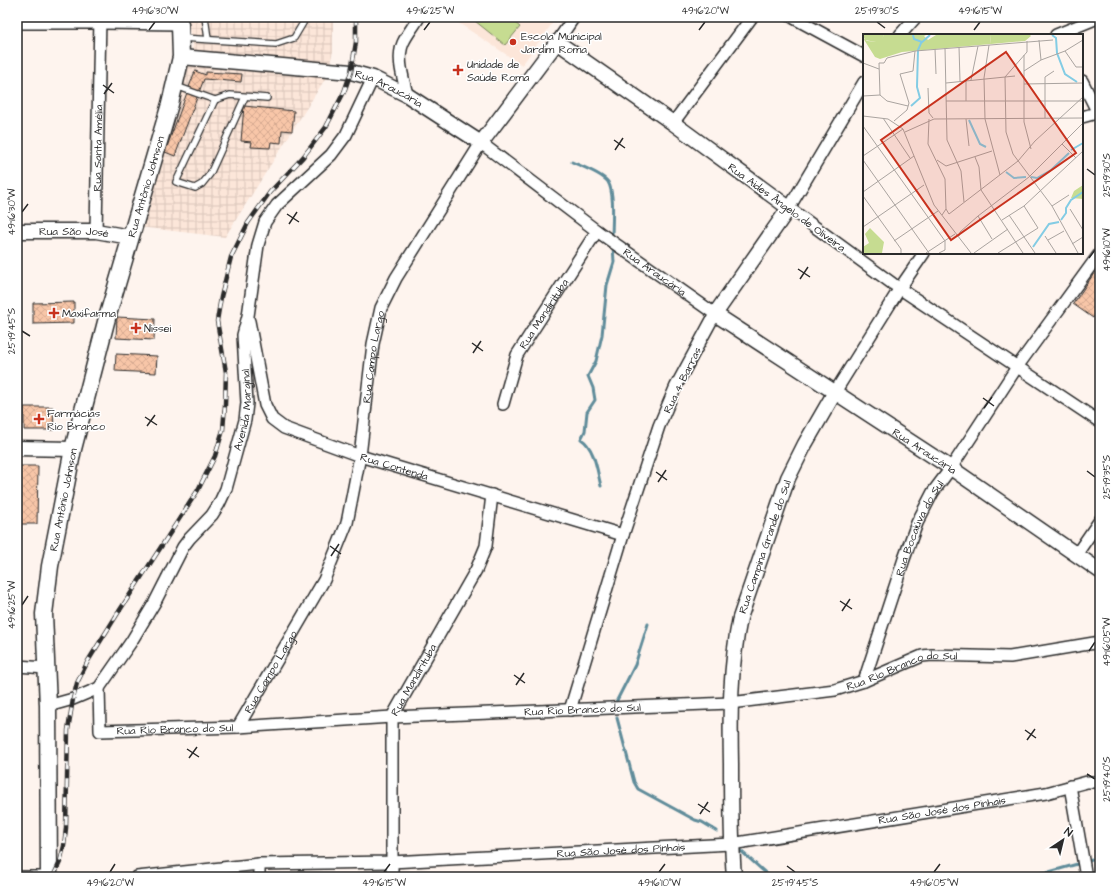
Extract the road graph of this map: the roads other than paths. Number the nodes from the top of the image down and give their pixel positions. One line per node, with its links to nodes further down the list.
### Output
1 (205, 17): 14 (lane)
2 (304, 17): 14 (lane)
3 (419, 17): 22 (street)
4 (574, 17): 15 (street, Rua Campo Largo)
5 (752, 17): 28 (street)
6 (794, 17): 16 (street)
7 (916, 17): 12 (street)
8 (1100, 17): 13 (street)
9 (100, 20): 10 (street); 11 (street); 32 (street, Rua Santa Amélia)
10 (17, 24)
11 (179, 26): 14 (lane); 17 (main road, Rua Antônio Johnson)
12 (901, 34)
13 (1060, 34)
14 (208, 39)
15 (557, 42): 28 (street, Rua Aides Ângelo de Oliveira); 29 (street, Rua Campo Largo)
16 (863, 55)
17 (181, 57): 18 (street, Rua Araucária); 21 (main road, Rua Antônio Johnson)
18 (373, 78): 22 (street, Rua Araucária); 39 (street, Avenida Marginal)
19 (1083, 83): 26 (street)
20 (863, 84): 30 (street, Rua 4 Barras)
21 (174, 85): 25 (lane); 34 (main road, Rua Antônio Johnson)
22 (407, 95): 29 (street, Rua Araucária)
23 (245, 96): 24 (lane); 25 (lane); 25 (lane)
24 (267, 98)
25 (215, 100)
26 (1099, 112): 27 (street)
27 (1083, 117)
28 (673, 123): 30 (street, Rua Aides Ângelo de Oliveira)
29 (481, 143): 33 (street, Rua Araucária); 46 (street, Rua Campo Largo)
30 (789, 208): 37 (street, Rua Aides Ângelo de Oliveira); 38 (street, Rua 4 Barras)
31 (17, 230): 32 (street, Rua São José)
32 (96, 231): 34 (street, Rua São José)
33 (597, 231): 38 (street, Rua Araucária); 42 (street, Rua Mandirituba)
34 (130, 237): 45 (main road, Rua Antônio Johnson)
35 (923, 254): 37 (street, Rua Campina Grande do Sul)
36 (1098, 260): 40 (street, Rua Bocaiúva do Sul)
37 (900, 288): 40 (street, Rua Aides Ângelo de Oliveira); 41 (street, Rua Campina Grande do Sul)
38 (715, 314): 41 (street, Rua Araucária); 50 (street, Rua 4 Barras)
39 (248, 316): 46 (street, Rua Contenda); 57 (street, Avenida Marginal)
40 (1017, 366): 43 (street, Rua Aides Ângelo de Oliveira); 47 (street, Rua Bocaiúva do Sul)
41 (835, 392): 47 (street, Rua Araucária); 58 (street, Rua Campina Grande do Sul)
42 (503, 404)
43 (1100, 422)
44 (17, 448): 45 (street)
45 (73, 449): 55 (main road, Rua Antônio Johnson)
46 (360, 456): 48 (street, Rua Contenda); 62 (street, Rua Campo Largo)
47 (951, 468): 51 (street, Rua Araucária); 56 (street, Rua Bocaiúva do Sul)
48 (492, 495): 50 (street, Rua Contenda); 61 (street, Rua Mandirituba)
49 (1100, 520): 51 (street)
50 (623, 536): 60 (street, Rua 4 Barras)
51 (1076, 555): 52 (street, Rua Araucária)
52 (1100, 571)
53 (1100, 642): 56 (street, Rua Rio Branco do Sul)
54 (17, 666): 55 (street)
55 (46, 668): 59 (main road, Rua Antônio Johnson)
56 (864, 681): 58 (street, Rua Rio Branco do Sul)
57 (99, 688): 59 (street); 62 (street, Rua Rio Branco do Sul)
58 (730, 703): 60 (street, Rua Rio Branco do Sul); 65 (street, Rua Campina Grande do Sul)
59 (48, 706): 69 (main road, Rua Antônio Johnson)
60 (570, 710): 61 (street, Rua Rio Branco do Sul)
61 (392, 717): 62 (street, Rua Rio Branco do Sul); 66 (street, Rua Mandirituba)
62 (238, 726)
63 (1100, 782): 64 (street, Rua São José dos Pinhais)
64 (1070, 786): 65 (street, Rua São José dos Pinhais); 74 (street)
65 (731, 844): 66 (street, Rua São José dos Pinhais); 73 (street, Rua Campina Grande do Sul)
66 (392, 862): 67 (street, Rua São José dos Pinhais); 72 (street, Rua Mandirituba)
67 (259, 864): 70 (street, Rua São José dos Pinhais); 71 (street)
68 (17, 877): 69 (street)
69 (49, 877)
70 (137, 877)
71 (259, 877)
72 (392, 877)
73 (734, 877)
74 (1086, 877)

